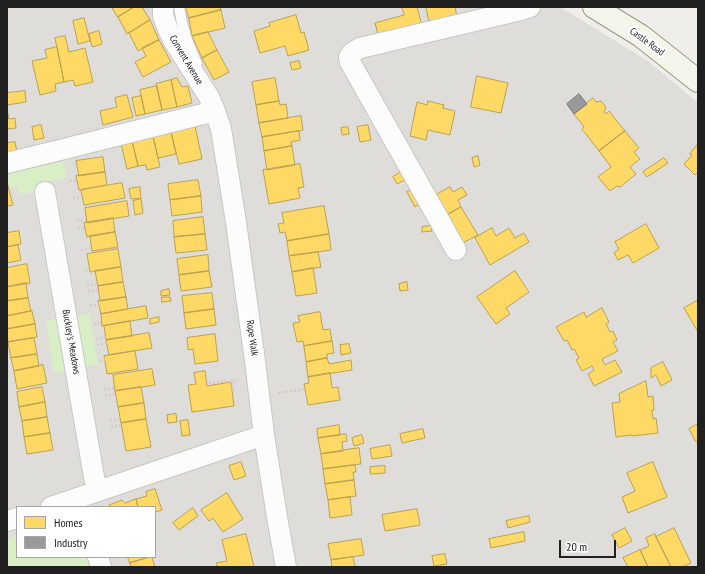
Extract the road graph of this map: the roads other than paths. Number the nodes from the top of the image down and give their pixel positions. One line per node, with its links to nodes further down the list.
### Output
1 (163, 7): 5 (street, Convent Avenue)
2 (179, 7): 5 (lane)
3 (530, 7): 10 (street)
4 (594, 7): 6 (main road, Castle Road)
5 (198, 81): 7 (street, Convent Avenue)
6 (698, 82)
7 (215, 110): 8 (street); 11 (street, Rope Walk)
8 (7, 163)
9 (45, 192): 12 (street, Buckley's Meadows)
10 (456, 250)
11 (264, 435): 12 (street); 14 (street, Rope Walk)
12 (88, 498): 13 (street)
13 (55, 506)
14 (286, 567)

